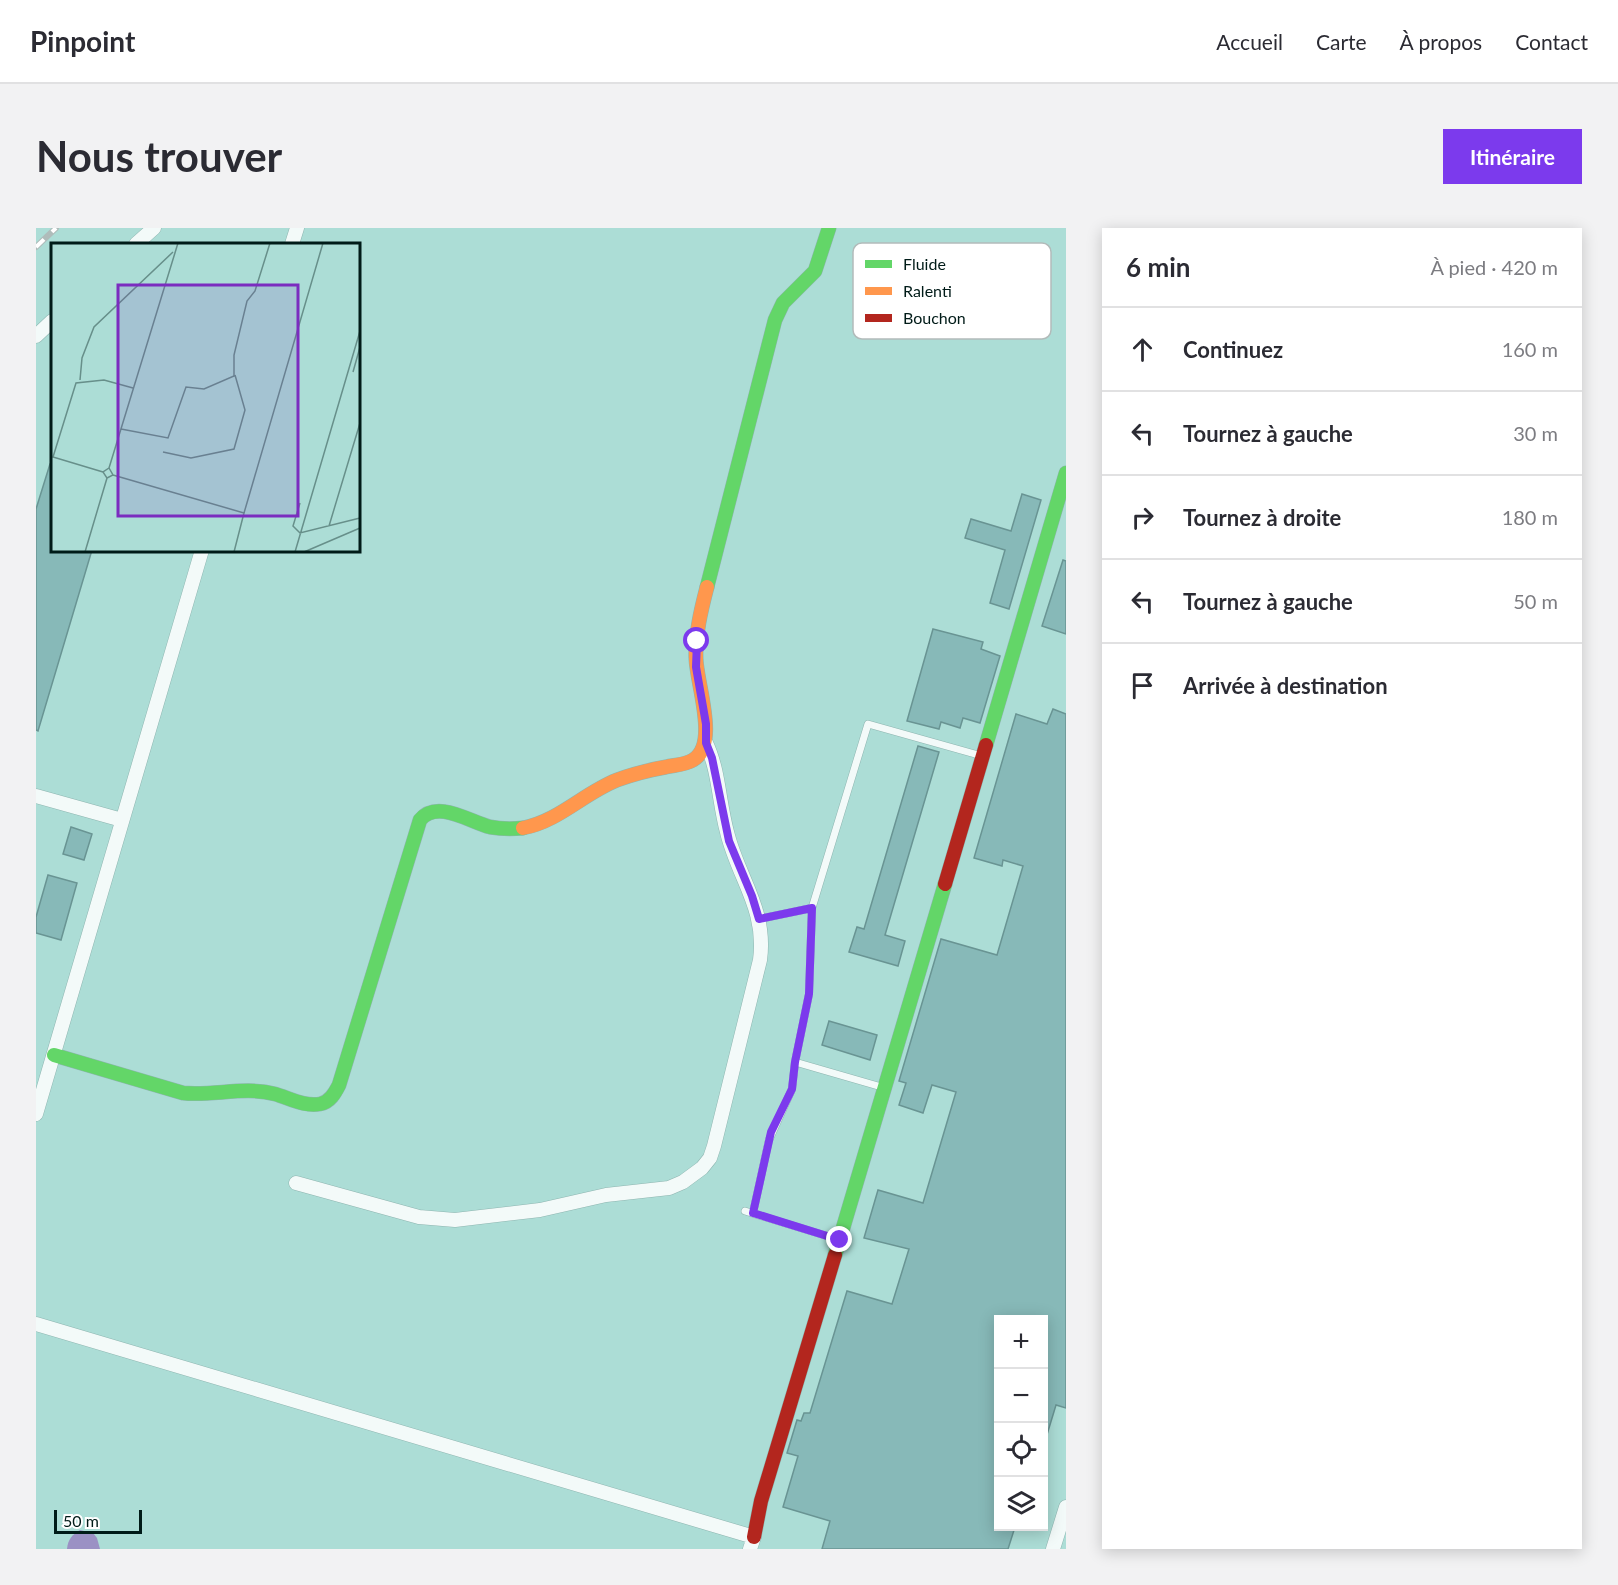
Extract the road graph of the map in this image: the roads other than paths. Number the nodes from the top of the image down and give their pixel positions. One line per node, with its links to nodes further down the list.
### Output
1 (154, 228): 4 (street)
2 (297, 228): 5 (street)
3 (829, 228): 10 (street)
4 (137, 243)
5 (292, 243)
6 (51, 322): 7 (street)
7 (36, 336)
8 (1066, 473): 11 (street)
9 (201, 552): 13 (street)
10 (706, 743): 15 (street); 16 (street)
11 (982, 756): 14 (lane); 18 (street)
12 (36, 796): 13 (street)
13 (122, 820): 16 (street)
14 (812, 908): 15 (lane); 17 (lane)
15 (759, 919): 20 (street)
16 (54, 1054): 19 (street)
17 (795, 1062): 18 (lane); 22 (lane)
18 (885, 1088): 23 (street)
19 (36, 1114)
20 (296, 1183)
21 (745, 1211): 22 (lane)
22 (753, 1213): 23 (lane)
23 (840, 1240): 26 (street)
24 (36, 1324): 26 (street)
25 (1066, 1508): 27 (street)
26 (752, 1543)
27 (1053, 1549)

